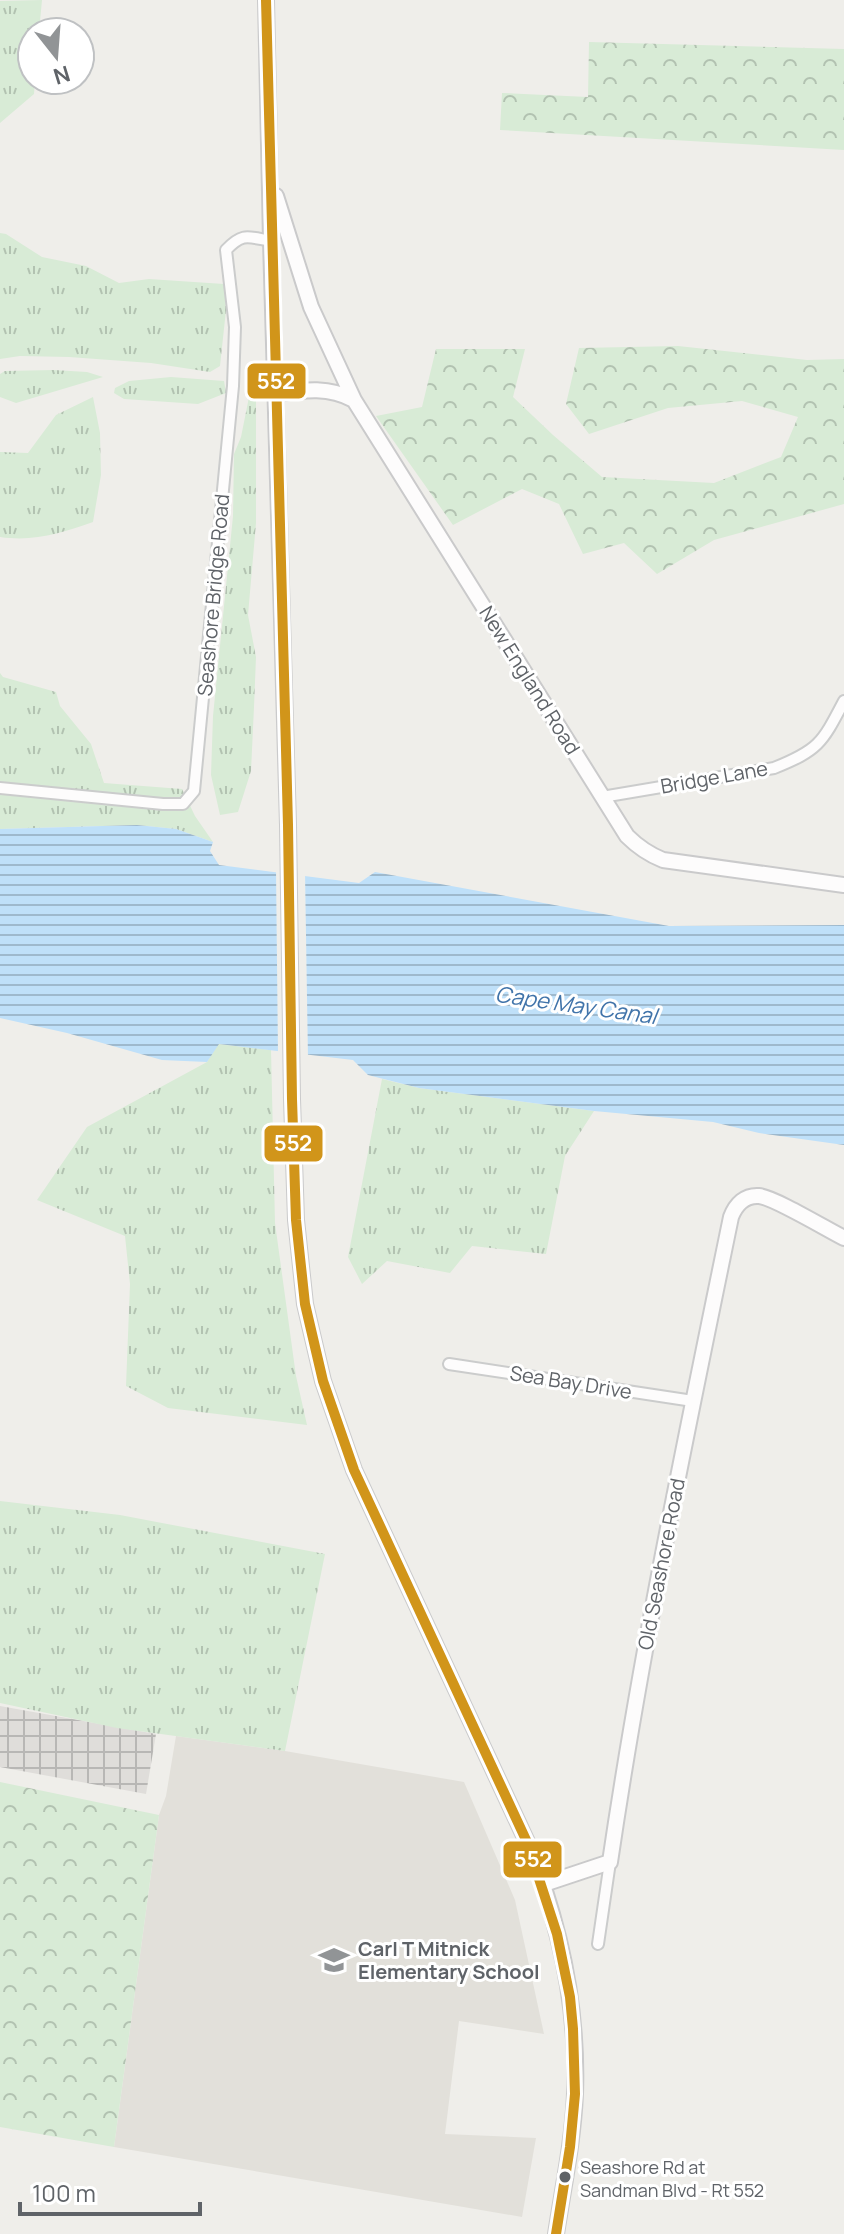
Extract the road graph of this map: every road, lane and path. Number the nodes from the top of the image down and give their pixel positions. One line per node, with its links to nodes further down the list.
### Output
1 (266, 0): 2 (main road)
2 (271, 180): 3 (main road); 5 (main road, New England Road)
3 (271, 241): 4 (main road); 7 (street, Seashore Bridge Road)
4 (276, 394): 5 (main road); 14 (main road)
5 (354, 400): 8 (main road, New England Road)
6 (844, 701): 8 (street, Bridge Lane)
7 (0, 788)
8 (602, 797): 9 (main road, New England Road)
9 (844, 885)
10 (844, 1238): 12 (main road, Old Seashore Road)
11 (449, 1364): 12 (street, Sea Bay Drive)
12 (693, 1401): 13 (main road, Old Seashore Road)
13 (610, 1862): 14 (main road); 15 (street)
14 (544, 1884): 16 (main road)
15 (598, 1944)
16 (556, 2234)

